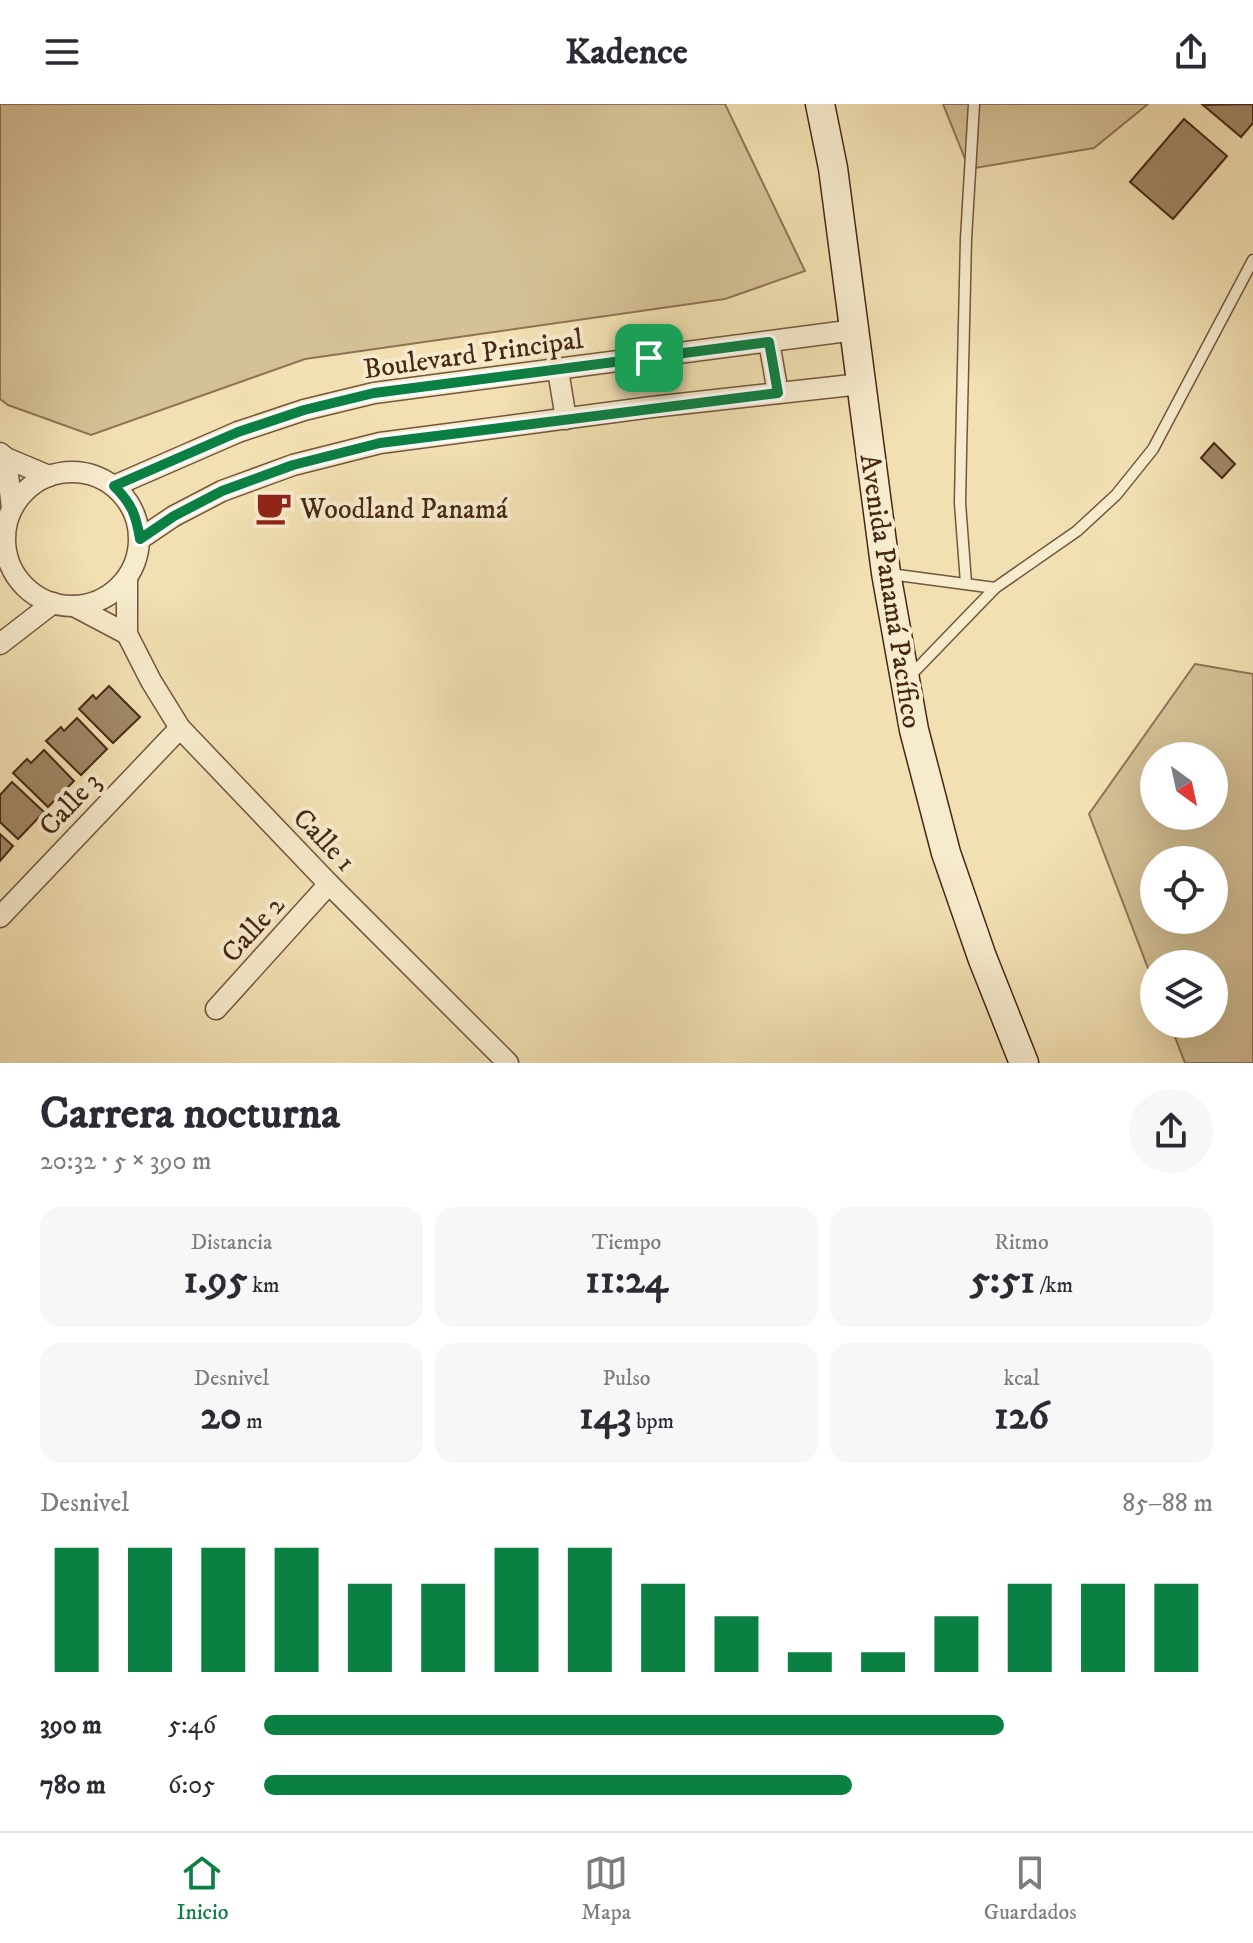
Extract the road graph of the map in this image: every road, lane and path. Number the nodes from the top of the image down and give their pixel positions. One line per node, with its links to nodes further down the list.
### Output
1 (820, 104): 4 (main road, Avenida Panamá Pacífico)
2 (974, 104): 18 (lane)
3 (1253, 260): 19 (lane)
4 (855, 330): 5 (street, Boulevard Principal); 7 (main road, Avenida Panamá Pacífico)
5 (769, 342): 6 (street, Boulevard Principal); 8 (street)
6 (558, 370): 9 (street); 12 (street, Boulevard Principal)
7 (861, 384): 8 (street); 16 (main road, Avenida Panamá Pacífico)
8 (778, 393): 9 (street)
9 (566, 419): 14 (street)
10 (3, 455): 11 (street); 13 (street)
11 (49, 476): 12 (street); 13 (street)
12 (114, 486): 14 (street)
13 (12, 508): 15 (street)
14 (140, 539): 17 (street)
15 (4, 560): 20 (street)
16 (886, 573): 18 (lane); 23 (main road, Avenida Panamá Pacífico)
17 (127, 578): 20 (street); 21 (street, Calle 1)
18 (966, 583): 19 (lane)
19 (995, 588): 23 (lane)
20 (63, 604): 21 (street); 22 (street)
21 (127, 634): 24 (street, Calle 1)
22 (0, 644)
23 (905, 682): 29 (main road, Avenida Panamá Pacífico)
24 (180, 728): 25 (street, Calle 1); 26 (street, Calle 3)
25 (329, 884): 27 (street, Calle 2); 28 (street, Calle 1)
26 (0, 917)
27 (216, 1009)
28 (508, 1063)
29 (1024, 1063)

